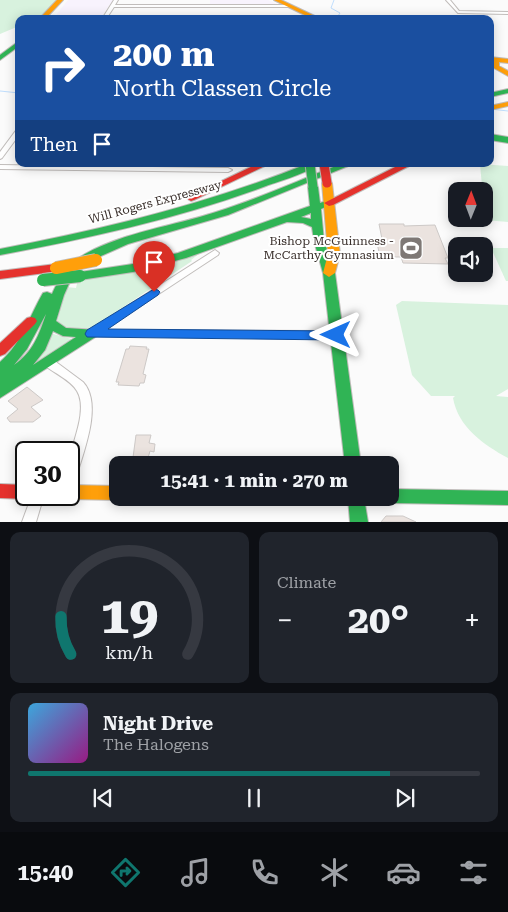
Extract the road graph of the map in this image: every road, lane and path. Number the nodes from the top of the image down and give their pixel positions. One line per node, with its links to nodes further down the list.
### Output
1 (61, 0): 7 (main road); 8 (main road)
2 (116, 0): 4 (street)
3 (448, 0): 6 (street)
4 (112, 6): 5 (street); 9 (street)
5 (293, 6): 10 (main road)
6 (508, 13)
7 (46, 15)
8 (50, 15)
9 (106, 15)
10 (310, 15)
11 (15, 41): 13 (main road)
12 (15, 46): 14 (main road)
13 (0, 53)
14 (0, 58)
15 (494, 59): 16 (main road)
16 (508, 61)
17 (494, 62): 18 (main road)
18 (508, 74)
19 (508, 91): 20 (main road)
20 (498, 103)
21 (15, 135): 24 (street)
22 (494, 138): 23 (main road)
23 (508, 140)
24 (0, 156)
25 (0, 167): 26 (street)
26 (15, 167)
27 (172, 167): 35 (street)
28 (258, 167): 42 (main road)
29 (305, 167): 36 (main road, Will Rogers Expressway)
30 (313, 167): 37 (main road, bridge)
31 (324, 167): 37 (main road, bridge)
32 (340, 167): 50 (main road)
33 (342, 167): 41 (main road)
34 (402, 167): 37 (main road)
35 (228, 170)
36 (276, 180): 42 (main road, Will Rogers Expressway); 49 (main road)
37 (322, 191): 38 (main road); 38 (main road); 46 (main road)
38 (315, 209): 39 (main road); 40 (main road)
39 (285, 219): 40 (main road); 48 (main road, bridge)
40 (316, 225): 46 (main road)
41 (183, 237)
42 (38, 245): 43 (main road, Will Rogers Expressway)
43 (0, 252)
44 (128, 253): 47 (main road, bridge)
45 (215, 253): 51 (street)
46 (329, 273): 52 (main road)
47 (0, 275)
48 (0, 281)
49 (42, 308): 53 (main road); 54 (main road)
50 (49, 322): 51 (main road); 58 (main road)
51 (92, 334): 52 (street); 56 (main road)
52 (336, 335): 60 (main road)
53 (27, 341): 55 (main road); 57 (main road)
54 (0, 351)
55 (0, 360)
56 (48, 362): 58 (main road); 59 (street)
57 (0, 370)
58 (1, 389)
59 (80, 442)
60 (352, 456)
61 (0, 491): 62 (main road)
62 (15, 492)
63 (80, 492): 64 (main road)
64 (109, 493)
65 (399, 496): 66 (main road)
66 (508, 498)
67 (34, 506): 69 (street)
68 (357, 506): 70 (main road)
69 (29, 522)
70 (359, 522)

